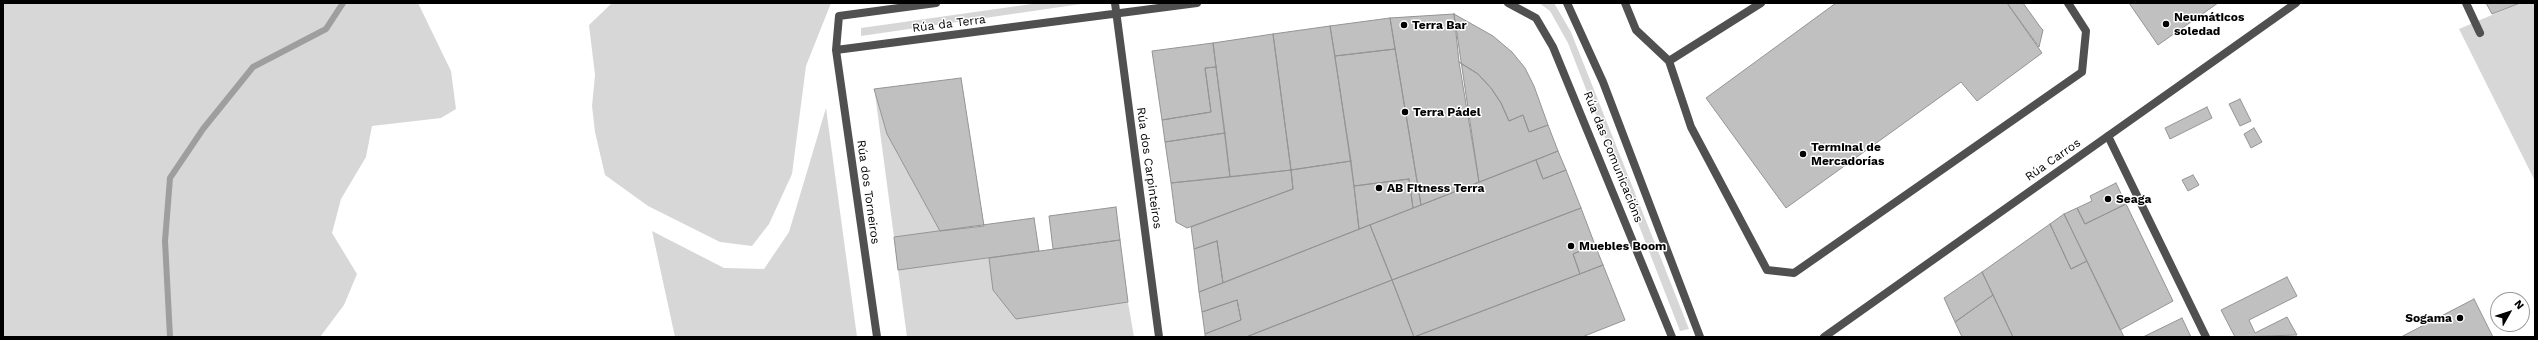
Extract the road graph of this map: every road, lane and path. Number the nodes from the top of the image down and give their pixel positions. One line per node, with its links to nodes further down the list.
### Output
1 (936, 3): 13 (street, Rúa da Terra)
2 (1116, 3): 11 (street, Rúa dos Carpinteiros)
3 (1197, 3): 11 (street, Rúa da Terra)
4 (1508, 3): 18 (street, Rúa das Comunicacións)
5 (1567, 3): 19 (street, Rúa das Comunicacións)
6 (1625, 3): 14 (street)
7 (1761, 3): 14 (street)
8 (2068, 3): 14 (street)
9 (2296, 3): 15 (street, Rúa Carros)
10 (2466, 3): 12 (street)
11 (1117, 15): 13 (street, Rúa da Terra); 17 (street, Rúa dos Carpinteiros)
12 (2480, 33)
13 (836, 50): 16 (street, Rúa dos Torneiros)
14 (1669, 61)
15 (2108, 136): 20 (street, Rúa Carros); 21 (street)
16 (877, 337)
17 (1160, 337)
18 (1672, 337)
19 (1700, 337)
20 (1824, 337)
21 (2206, 337)

